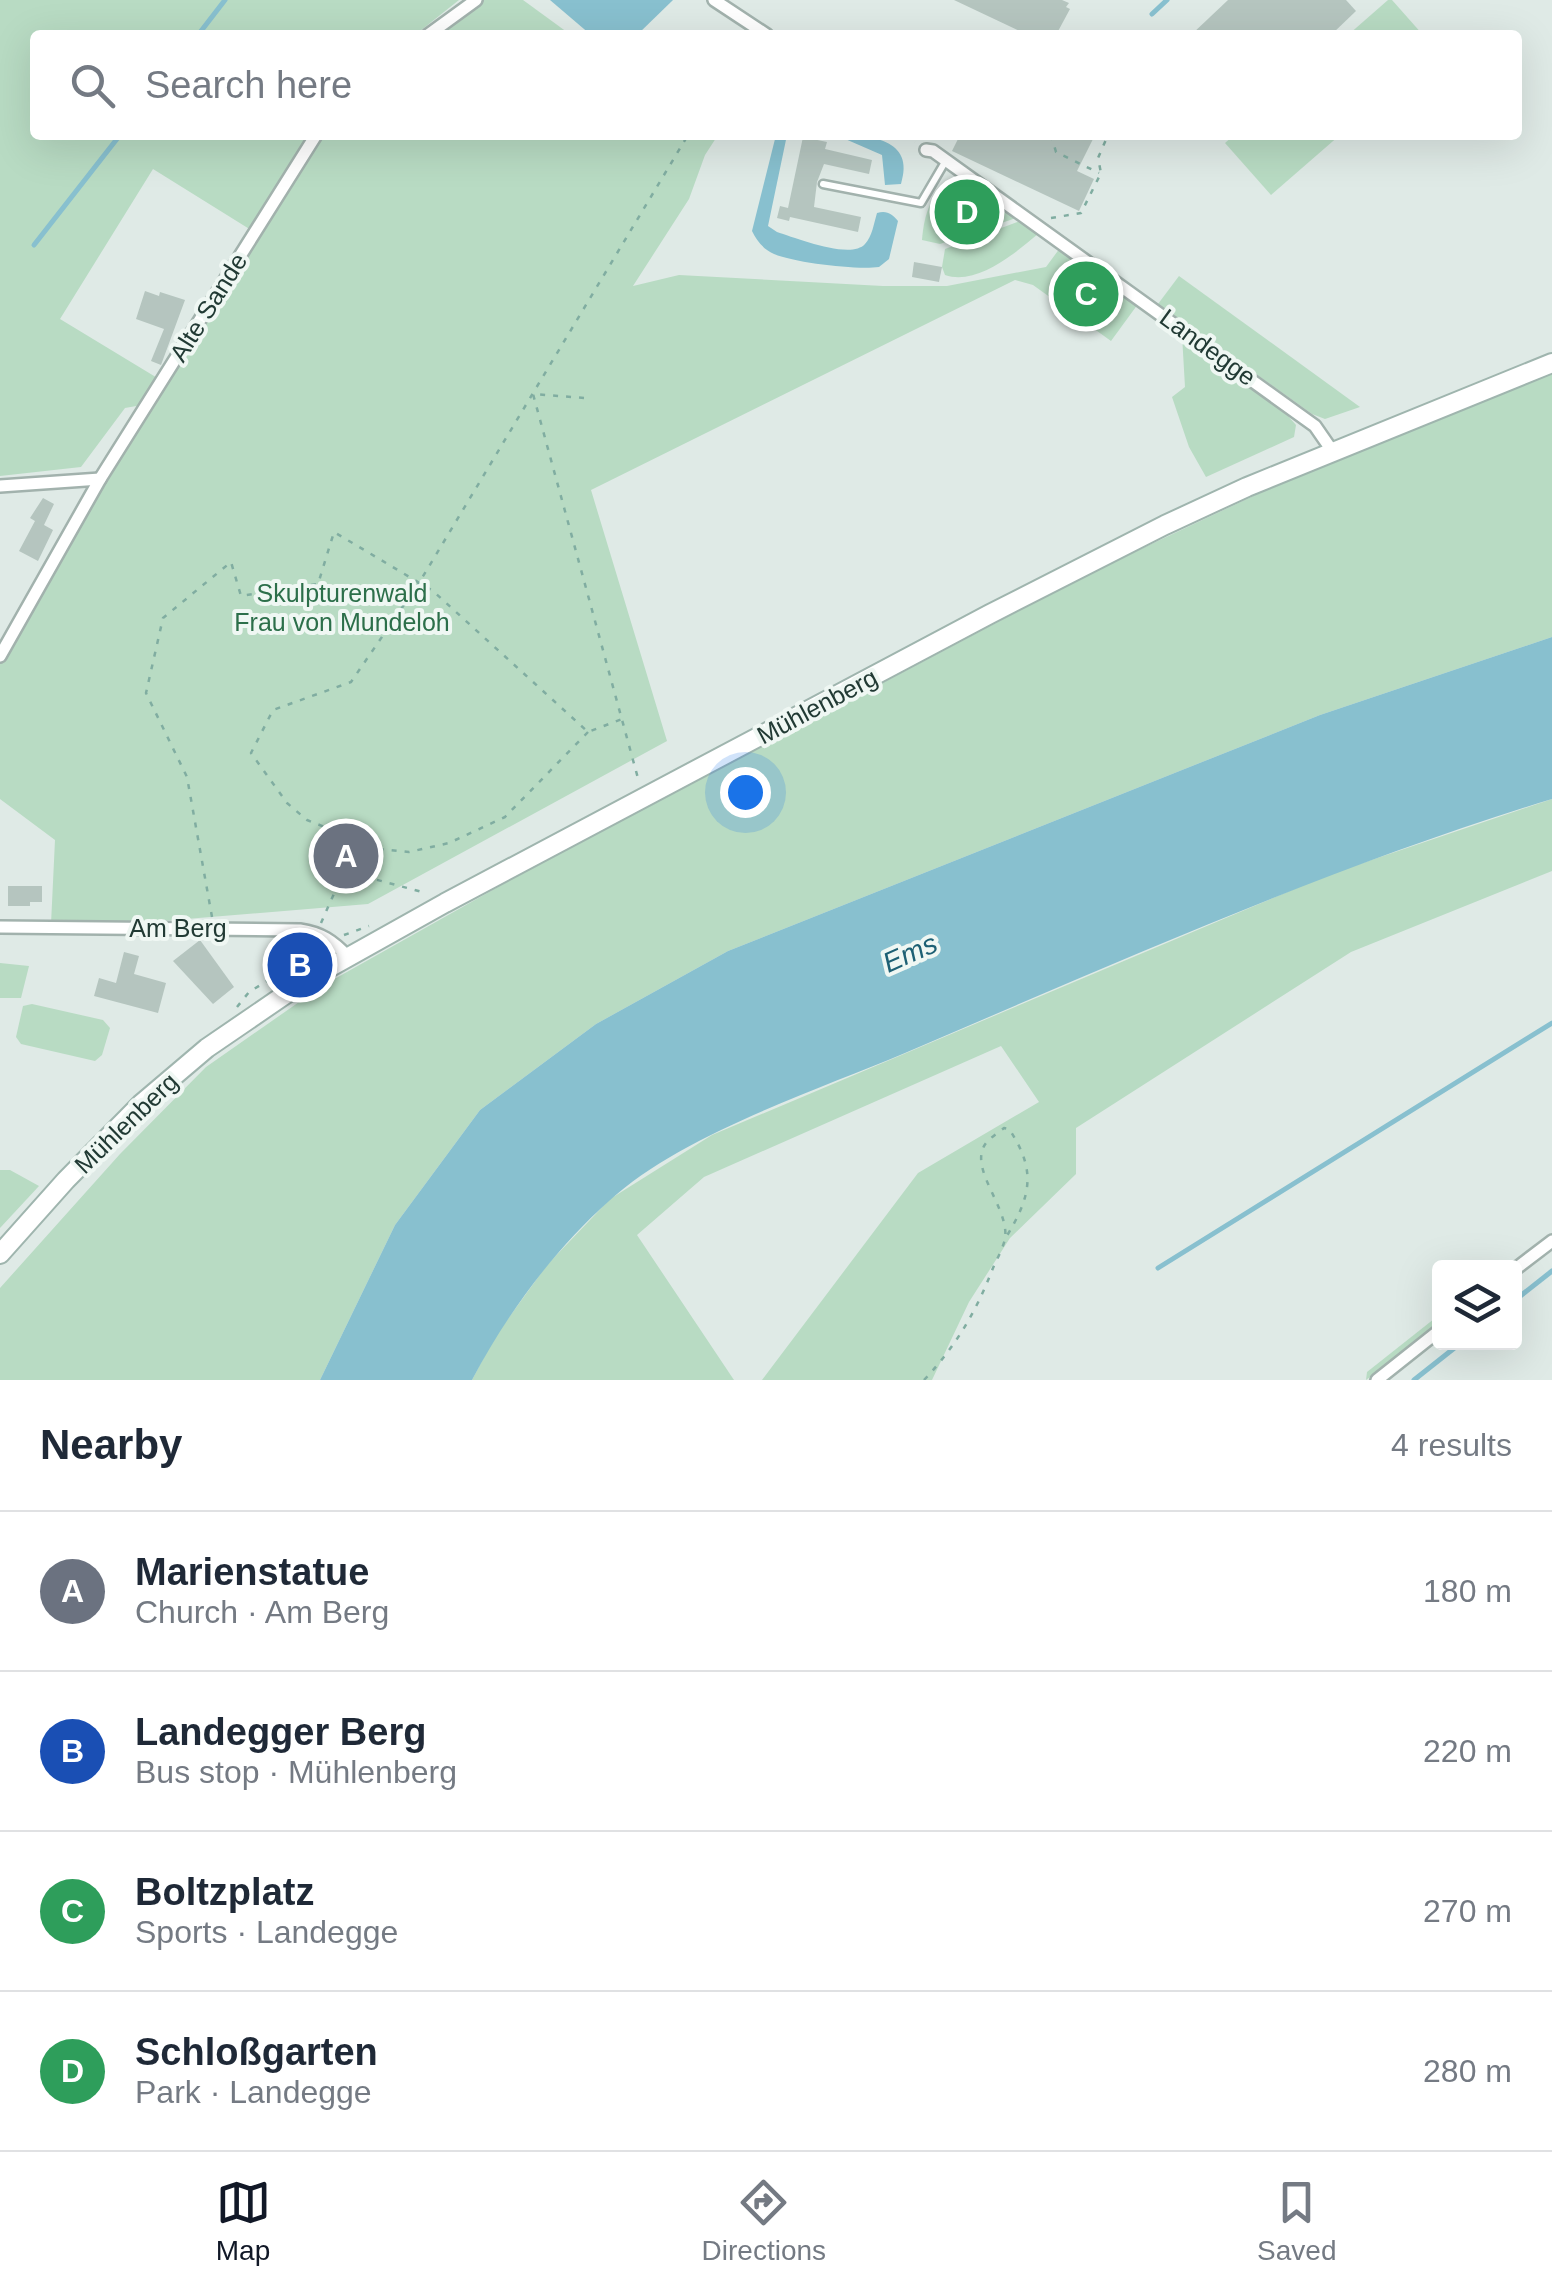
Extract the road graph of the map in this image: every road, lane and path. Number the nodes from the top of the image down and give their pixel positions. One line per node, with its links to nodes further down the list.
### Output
1 (476, 0): 3 (street)
2 (714, 0): 4 (street)
3 (435, 30)
4 (759, 30)
5 (313, 140): 18 (street, Alte Sande)
6 (685, 140): 15 (path)
7 (1052, 140): 11 (path)
8 (1106, 140): 11 (path)
9 (926, 150): 10 (street, Landegge)
10 (946, 160): 12 (lane); 13 (street, Landegge)
11 (1100, 174): 13 (path)
12 (823, 184)
13 (1036, 222): 17 (street, Landegge)
14 (1552, 363): 17 (main road, Mühlenberg)
15 (533, 394): 16 (path); 20 (path); 22 (path)
16 (584, 398)
17 (1333, 452): 25 (main road, Mühlenberg)
18 (100, 479): 19 (street); 21 (street, Alte Sande)
19 (0, 486)
20 (419, 583): 23 (path); 23 (path); 28 (path)
21 (0, 656)
22 (622, 719): 23 (path); 24 (path)
23 (588, 732)
24 (641, 787)
25 (445, 903): 26 (path); 30 (main road, Mühlenberg)
26 (326, 916)
27 (0, 927): 28 (street, Am Berg)
28 (214, 928): 29 (street, Am Berg)
29 (332, 941): 30 (street); 31 (path)
30 (348, 957): 34 (main road, Mühlenberg)
31 (249, 992)
32 (1004, 1240): 32 (path); 37 (path)
33 (1552, 1240): 35 (street)
34 (0, 1254)
35 (1522, 1264)
36 (1432, 1336): 38 (street)
37 (924, 1380)
38 (1377, 1380)

